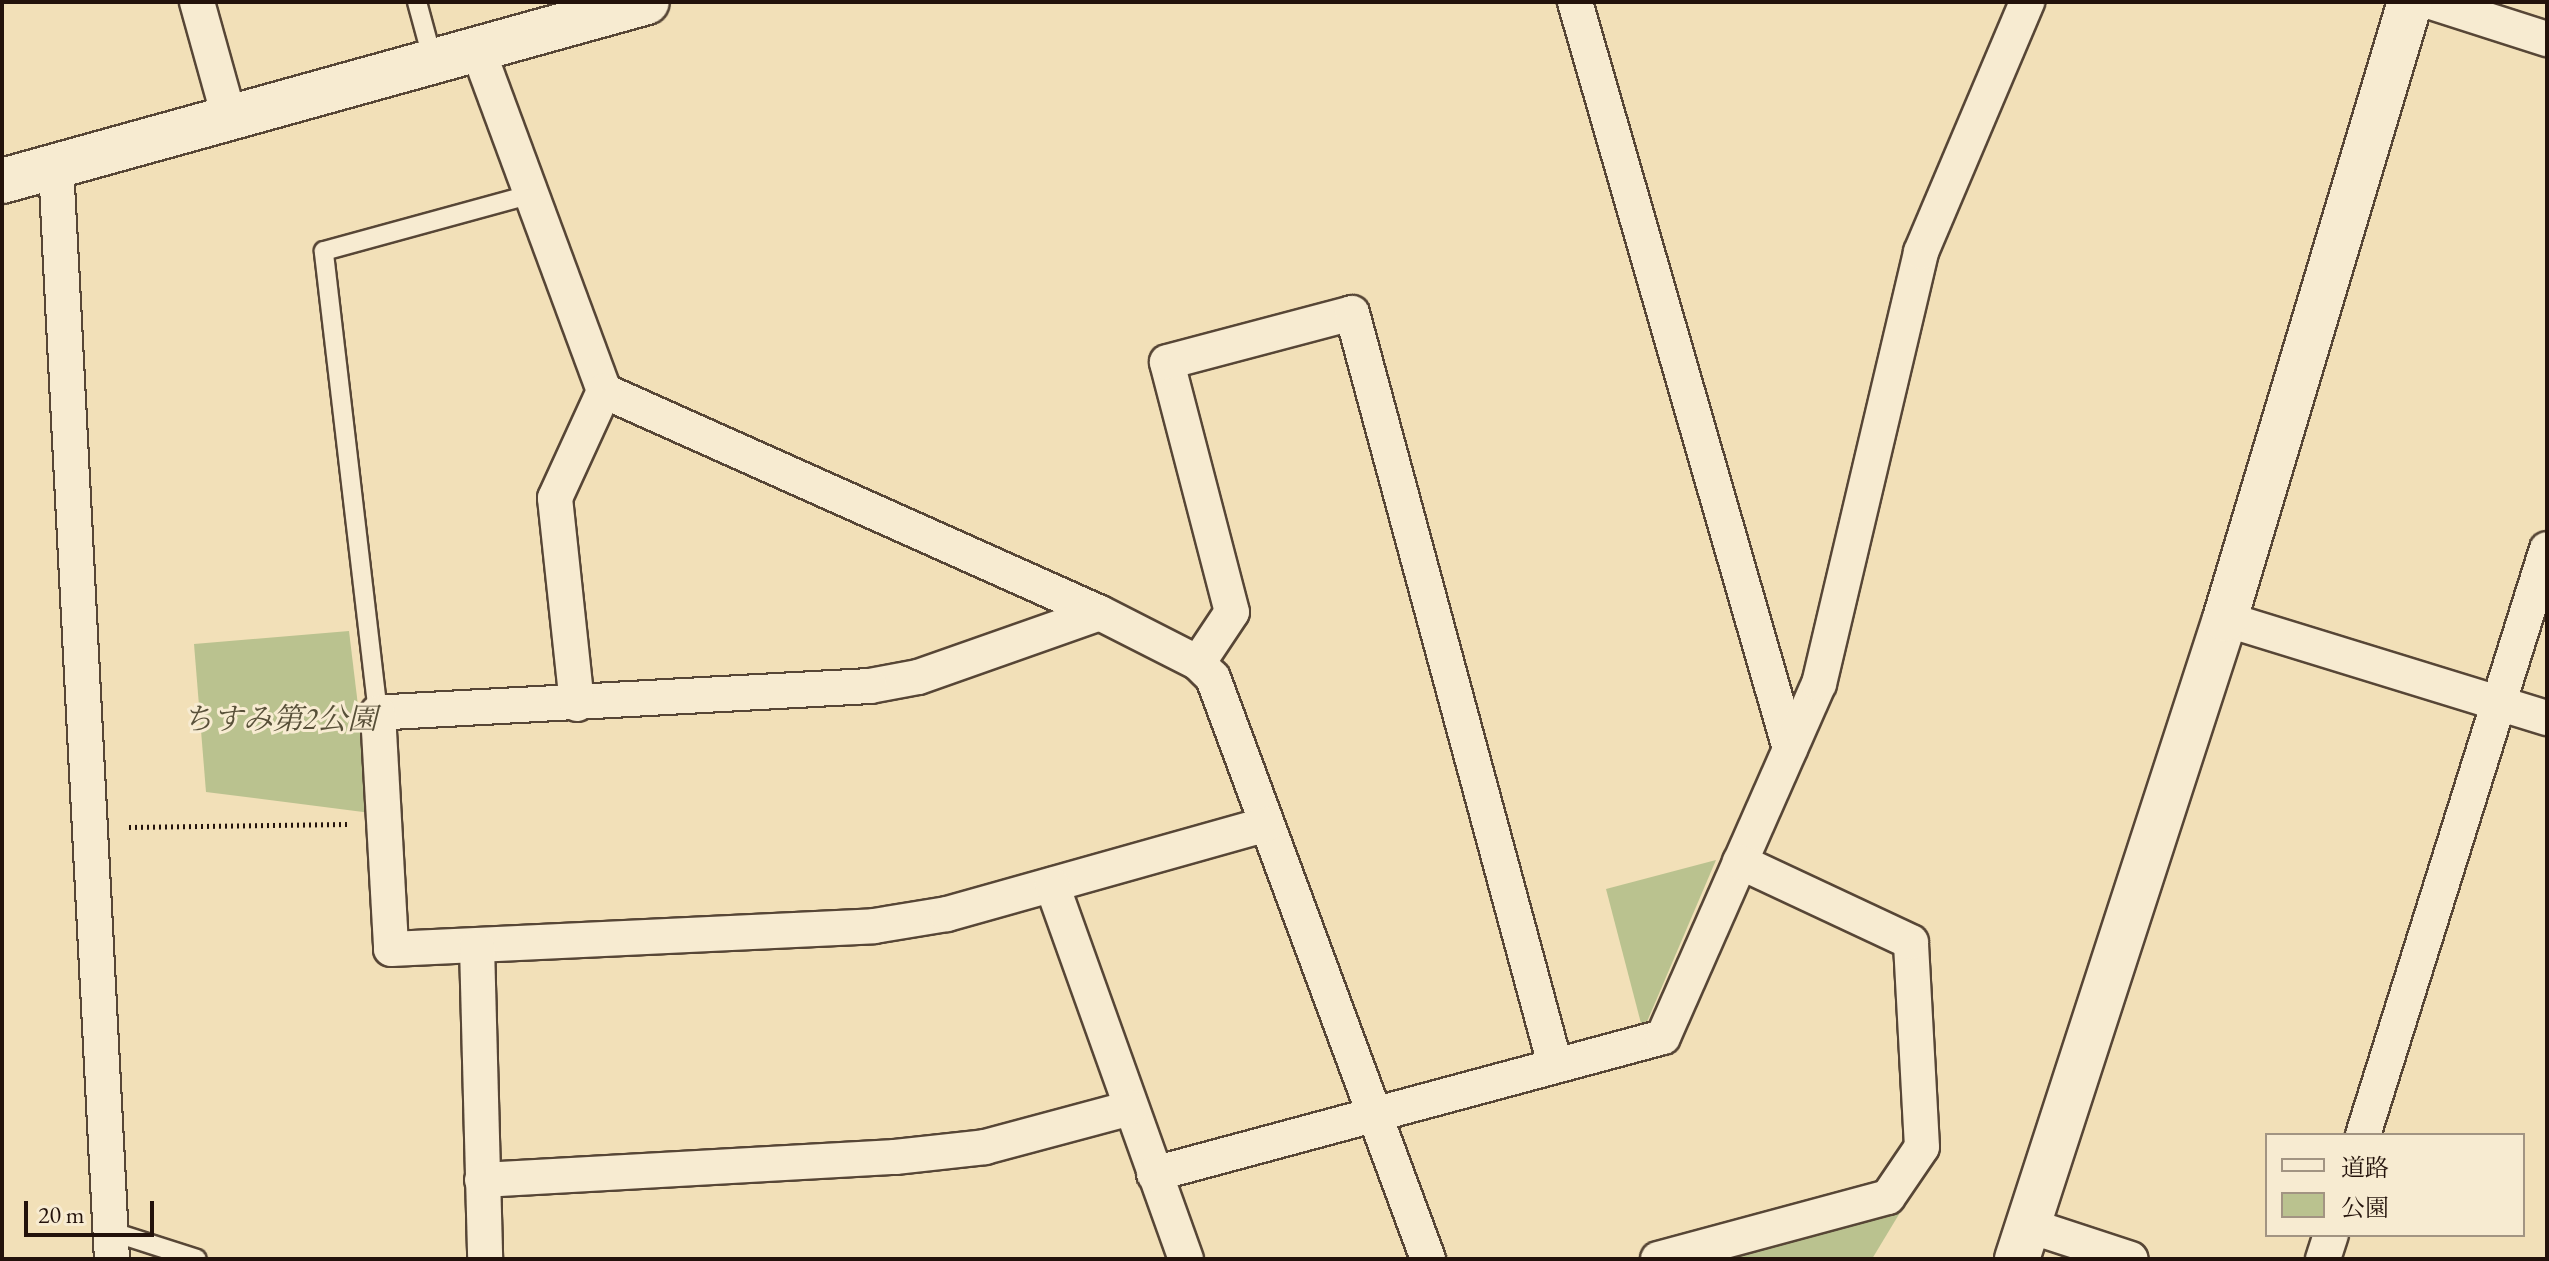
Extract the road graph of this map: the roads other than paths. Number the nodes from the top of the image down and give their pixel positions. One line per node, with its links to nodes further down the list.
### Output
1 (197, 2): 11 (street)
2 (417, 2): 10 (lane)
3 (1575, 2): 24 (street)
4 (2027, 2): 24 (street)
5 (2410, 2): 18 (street)
6 (2431, 2): 8 (street)
7 (630, 4): 9 (street)
8 (2547, 39)
9 (478, 50): 10 (street); 14 (street)
10 (433, 62): 11 (street)
11 (230, 120): 12 (street)
12 (56, 166): 13 (street); 37 (street)
13 (2, 181)
14 (532, 194): 15 (street); 22 (lane)
15 (604, 391): 17 (street); 21 (street)
16 (2547, 549): 20 (street)
17 (1100, 613): 19 (street); 21 (street)
18 (2225, 619): 20 (street); 36 (street)
19 (1198, 663): 25 (street); 29 (street)
20 (2500, 703): 23 (street); 32 (street)
21 (577, 704): 22 (street)
22 (378, 713): 28 (street)
23 (2547, 718)
24 (1790, 749): 26 (street)
25 (1267, 824): 27 (street); 31 (street)
26 (1740, 862): 29 (street); 42 (street)
27 (1052, 885): 28 (street); 30 (street)
28 (477, 946): 34 (street)
29 (1555, 1065): 31 (street)
30 (1131, 1108): 33 (street); 34 (street)
31 (1375, 1115): 33 (street); 41 (street)
32 (2364, 1133)
33 (1154, 1174): 40 (street)
34 (482, 1180): 39 (street)
35 (2330, 1237): 44 (street)
36 (2022, 1242): 43 (street)
37 (111, 1245): 38 (lane)
38 (197, 1259)
39 (485, 1259)
40 (1186, 1259)
41 (1428, 1259)
42 (1658, 1259)
43 (2131, 1259)
44 (2323, 1259)

